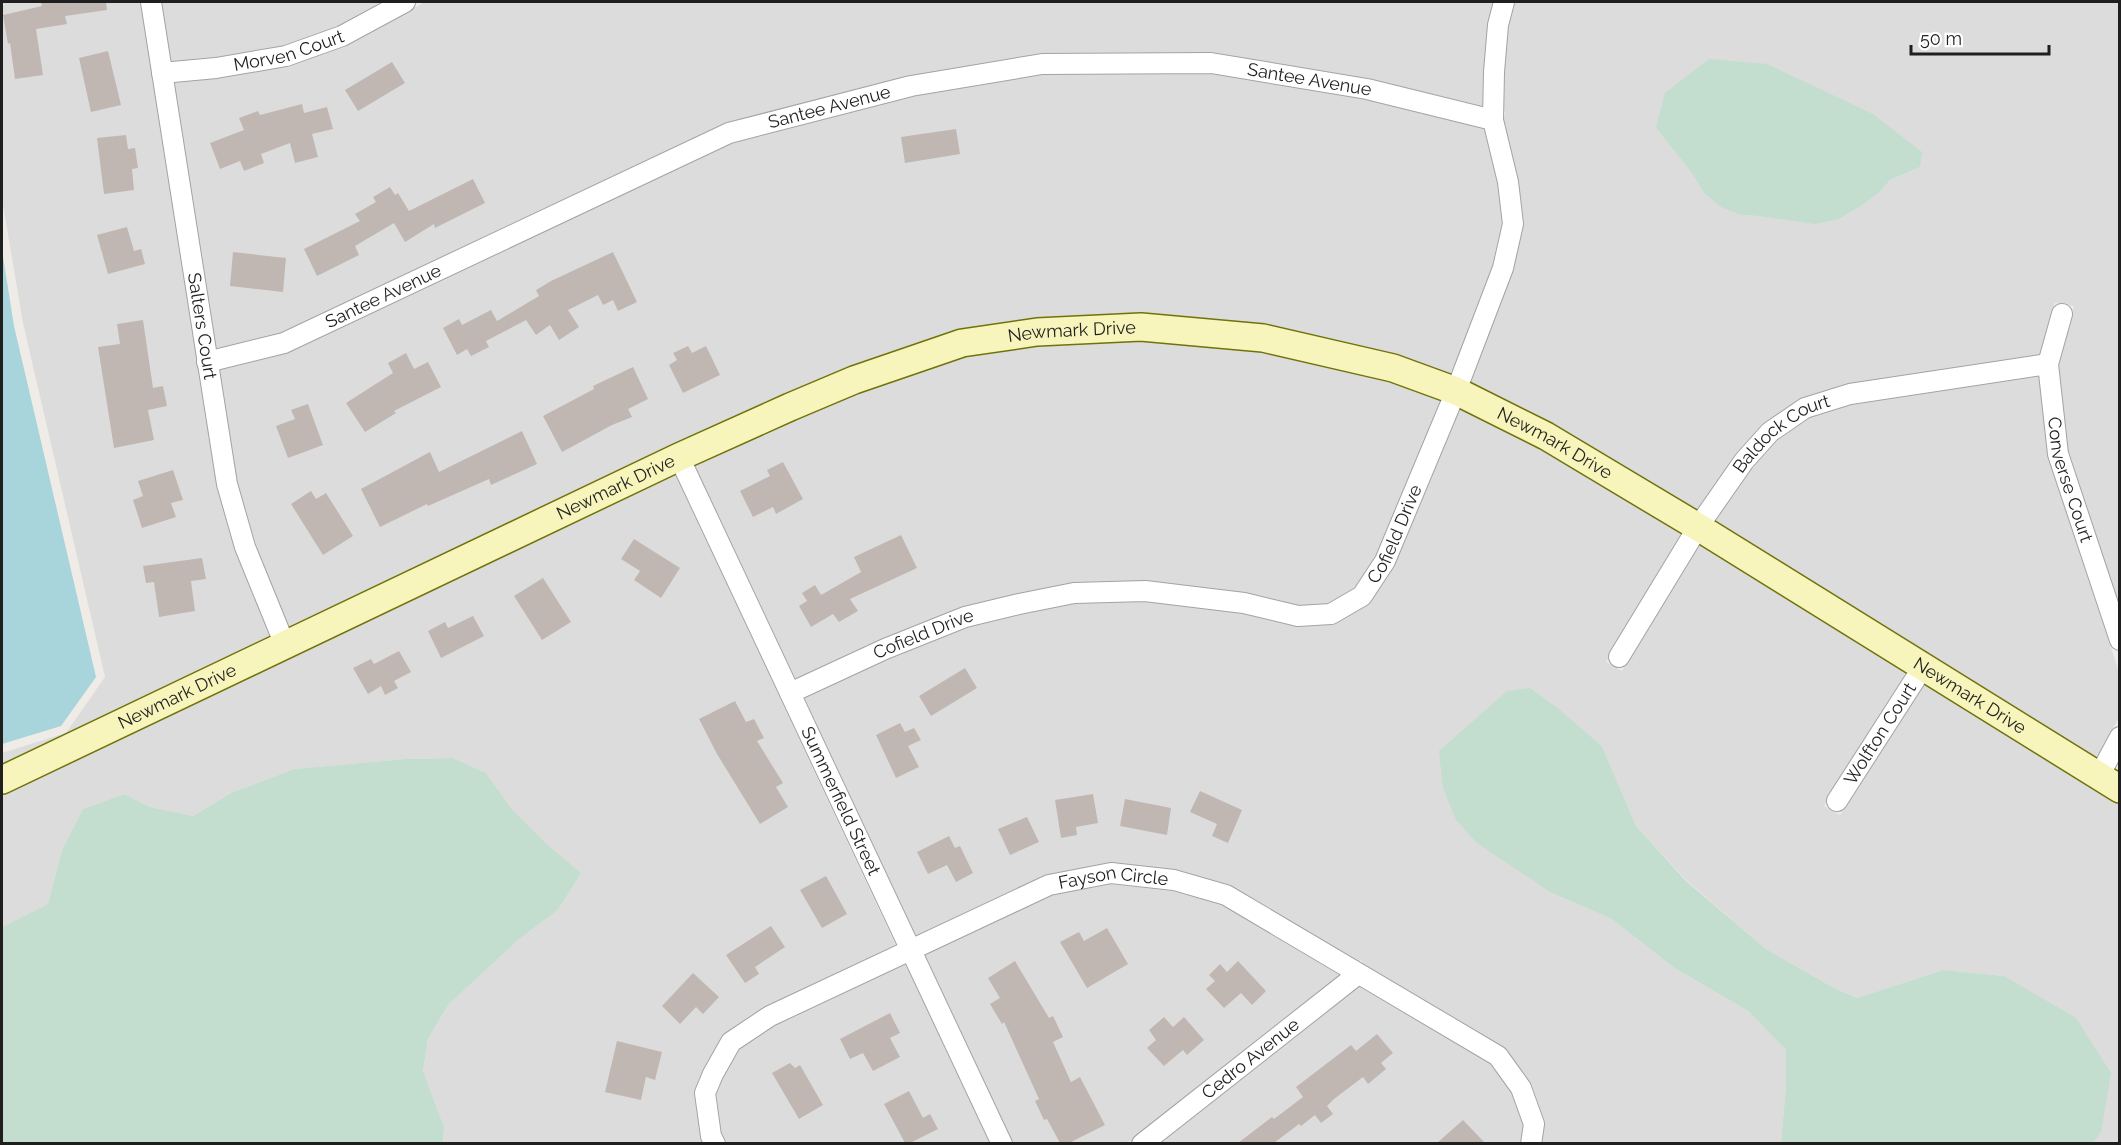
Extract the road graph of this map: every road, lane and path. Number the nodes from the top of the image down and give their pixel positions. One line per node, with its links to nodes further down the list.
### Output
1 (151, 2): 4 (street, Salters Court)
2 (405, 2): 4 (street, Morven Court)
3 (1504, 2): 5 (street, Cofield Drive)
4 (162, 73): 7 (street, Salters Court)
5 (1493, 120): 7 (street, Santee Avenue); 9 (street, Cofield Drive)
6 (2062, 314): 8 (street, Converse Court)
7 (207, 362): 13 (street, Salters Court)
8 (2048, 364): 11 (street, Baldock Court); 12 (street, Converse Court)
9 (1456, 391): 10 (street, Newmark Drive); 11 (street, Newmark Drive); 16 (street, Cofield Drive)
10 (679, 457): 13 (street, Newmark Drive); 16 (street, Summerfield Street)
11 (1698, 527): 14 (street, Baldock Court); 15 (street, Newmark Drive)
12 (2120, 640)
13 (285, 645): 18 (street, Newmark Drive)
14 (1619, 657)
15 (1923, 667): 19 (street, Newmark Drive); 20 (street, Wolfton Court)
16 (790, 693): 21 (street, Summerfield Street)
17 (2120, 737): 19 (street)
18 (2, 780)
19 (2109, 782)
20 (1837, 801)
21 (910, 950): 22 (street, Fayson Circle); 23 (street, Fayson Circle); 24 (street, Summerfield Street)
22 (1358, 974): 25 (street, Cedro Avenue); 26 (street, Fayson Circle)
23 (715, 1143)
24 (1002, 1143)
25 (1142, 1143)
26 (1531, 1143)

